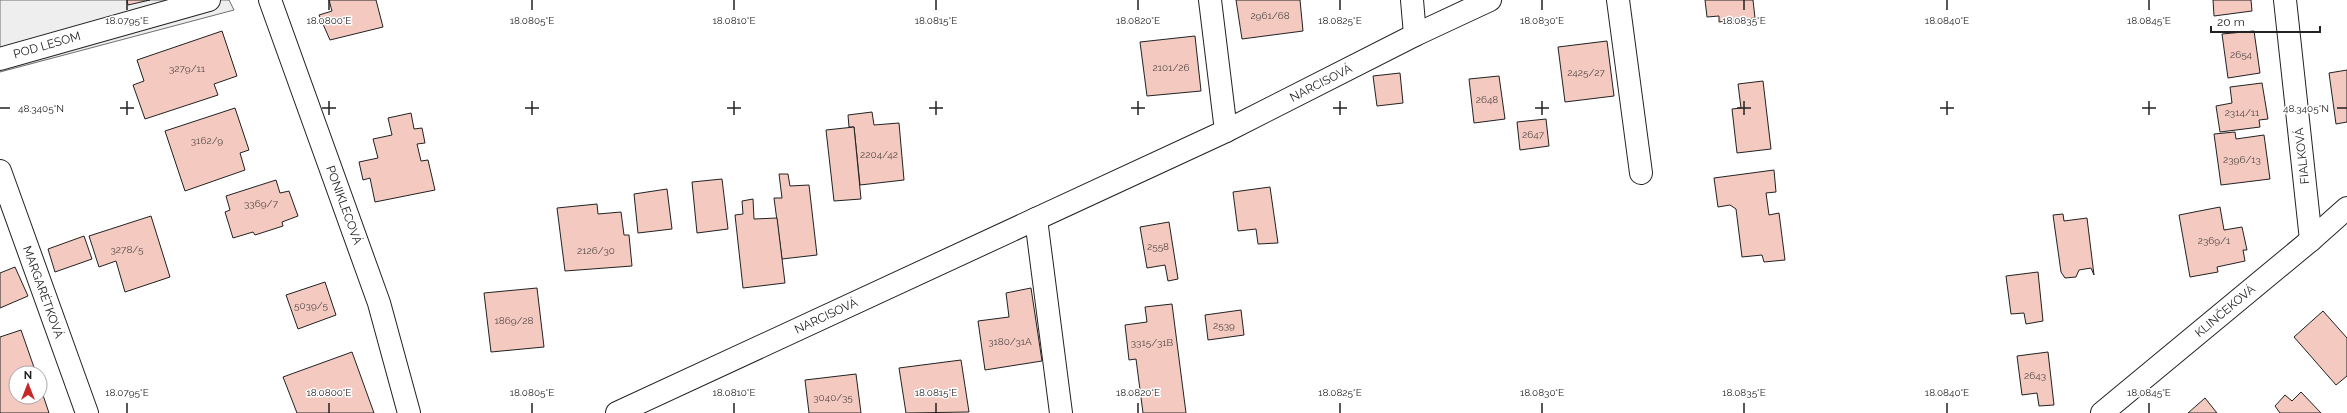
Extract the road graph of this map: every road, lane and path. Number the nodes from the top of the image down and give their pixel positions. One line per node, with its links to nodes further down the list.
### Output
1 (210, 0): 9 (street, POD LESOM)
2 (270, 0): 17 (street, PONIKLECOVÁ)
3 (1210, 0): 10 (street)
4 (1412, 0): 8 (street)
5 (1490, 0): 8 (street, NARCISOVÁ)
6 (1618, 0): 12 (street)
7 (2285, 0): 15 (street, FIALKOVÁ)
8 (1415, 35): 10 (street, NARCISOVÁ)
9 (0, 59)
10 (1226, 131): 14 (street, NARCISOVÁ)
11 (0, 171): 16 (street, MARGARÉTKOVÁ)
12 (1641, 173)
13 (2347, 208): 15 (street, KLINČEKOVÁ)
14 (1036, 219): 18 (street, NARCISOVÁ); 19 (street)
15 (2311, 240): 20 (street, KLINČEKOVÁ)
16 (87, 413)
17 (409, 413)
18 (617, 413)
19 (1061, 413)
20 (2102, 413)

